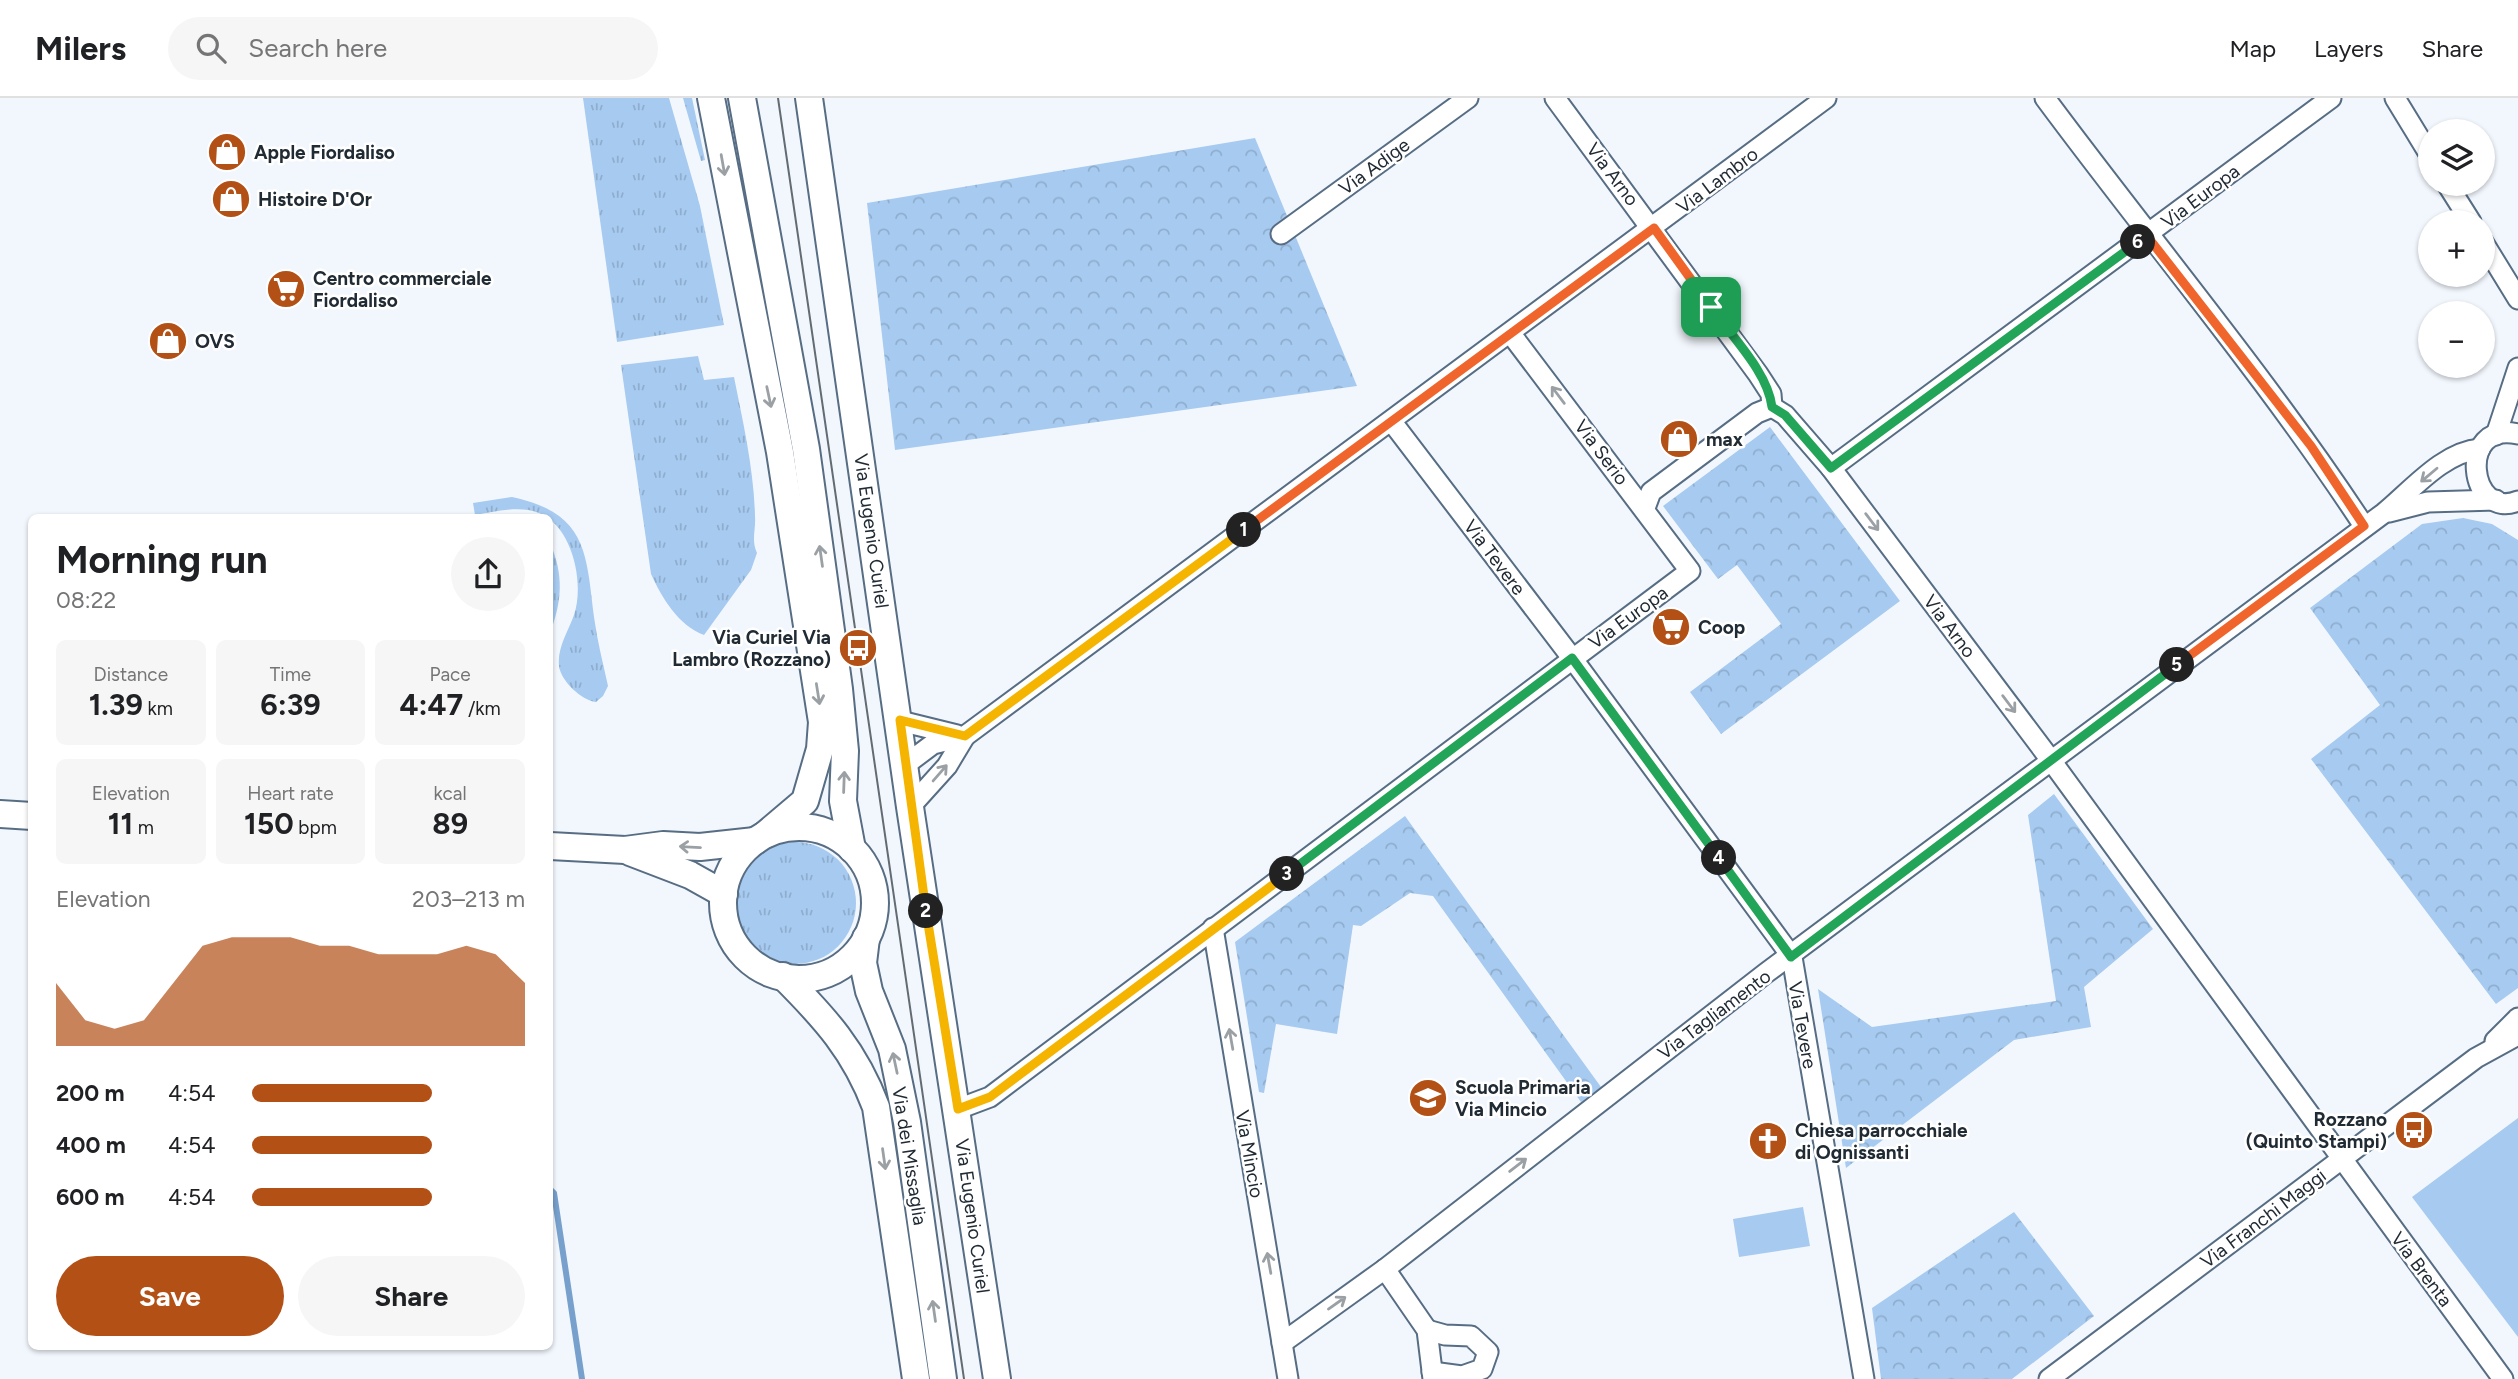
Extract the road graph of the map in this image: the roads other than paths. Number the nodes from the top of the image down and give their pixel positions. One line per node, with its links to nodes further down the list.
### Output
1 (711, 98): 39 (main road, one-way to 39)
2 (742, 98): 15 (main road)
3 (757, 98): 15 (main road)
4 (809, 98): 32 (main road, Via Eugenio Curiel)
5 (1468, 98): 13 (street, Via Adige)
6 (1555, 98): 12 (street, Via Arno)
7 (1826, 98): 12 (street, Via Lambro)
8 (2045, 98): 14 (street)
9 (2331, 98): 14 (street, Via Europa)
10 (2395, 98): 11 (street)
11 (2418, 136)
12 (1654, 228): 18 (street, Via Lambro); 20 (street, Via Arno)
13 (1281, 234)
14 (2147, 236): 25 (street, Via Europa); 29 (street)
15 (774, 262): 41 (main road, one-way to 15)
16 (2495, 262): 17 (street)
17 (2518, 299)
18 (1511, 334): 21 (street, Via Lambro); 27 (street, Via Serio, one-way to 18)
19 (2518, 368): 23 (street)
20 (1772, 407): 25 (street, Via Arno); 27 (street)
21 (1392, 422): 31 (street, Via Tevere); 33 (street, Via Lambro)
22 (2518, 434): 23 (street)
23 (2496, 435): 24 (street)
24 (2480, 449): 26 (street); 28 (street, Via Tagliamento, one-way to 28)
25 (1831, 468): 34 (street, Via Arno, one-way to 34)
26 (2511, 504): 28 (street, Via Tagliamento)
27 (1644, 508): 30 (street, Via Serio)
28 (2384, 513): 29 (street, Via Tagliamento)
29 (2364, 526): 34 (street, Via Tagliamento)
30 (1690, 571): 31 (street, Via Europa)
31 (1572, 658): 44 (street, Via Europa); 46 (street, Via Tevere)
32 (900, 720): 33 (street); 35 (main road, Via Eugenio Curiel)
33 (965, 736): 35 (street); 36 (street, one-way to 33)
34 (2050, 759): 46 (street, Via Tagliamento); 52 (street, Via Arno)
35 (905, 765): 36 (main road, Via Eugenio Curiel)
36 (910, 807): 51 (main road, Via Eugenio Curiel)
37 (0, 814): 38 (main road)
38 (28, 816)
39 (761, 838): 41 (main road, Via dei Missaglia); 42 (main road, Via dei Missaglia, one-way to 42); 43 (main road)
40 (553, 846): 42 (main road)
41 (852, 849): 45 (main road, Via dei Missaglia)
42 (625, 850): 43 (main road)
43 (723, 894): 47 (main road, Via dei Missaglia)
44 (1213, 928): 51 (street, Via Europa); 55 (street, Via Mincio, one-way to 44)
45 (866, 938): 47 (main road, Via dei Missaglia); 58 (main road, Via dei Missaglia, one-way to 45)
46 (1791, 957): 53 (street, Via Tagliamento, one-way to 46); 61 (street, Via Tevere)
47 (783, 976): 57 (main road, Via dei Missaglia, one-way to 57)
48 (2518, 1018): 50 (street, Via Franchi Maggi)
49 (2518, 1035): 50 (street, Via Franchi Maggi)
50 (2476, 1058): 52 (street, Via Franchi Maggi)
51 (958, 1109): 59 (main road, Via Eugenio Curiel)
52 (2340, 1160): 62 (street, Via Franchi Maggi); 63 (street, Via Brenta)
53 (1385, 1269): 54 (street); 55 (street, Via Tagliamento, one-way to 53)
54 (1427, 1330): 56 (street); 56 (street)
55 (1282, 1343): 60 (street, Via Mincio)
56 (1432, 1376)
57 (916, 1379)
58 (943, 1379)
59 (997, 1379)
60 (1288, 1379)
61 (1864, 1379)
62 (2049, 1379)
63 (2503, 1379)

